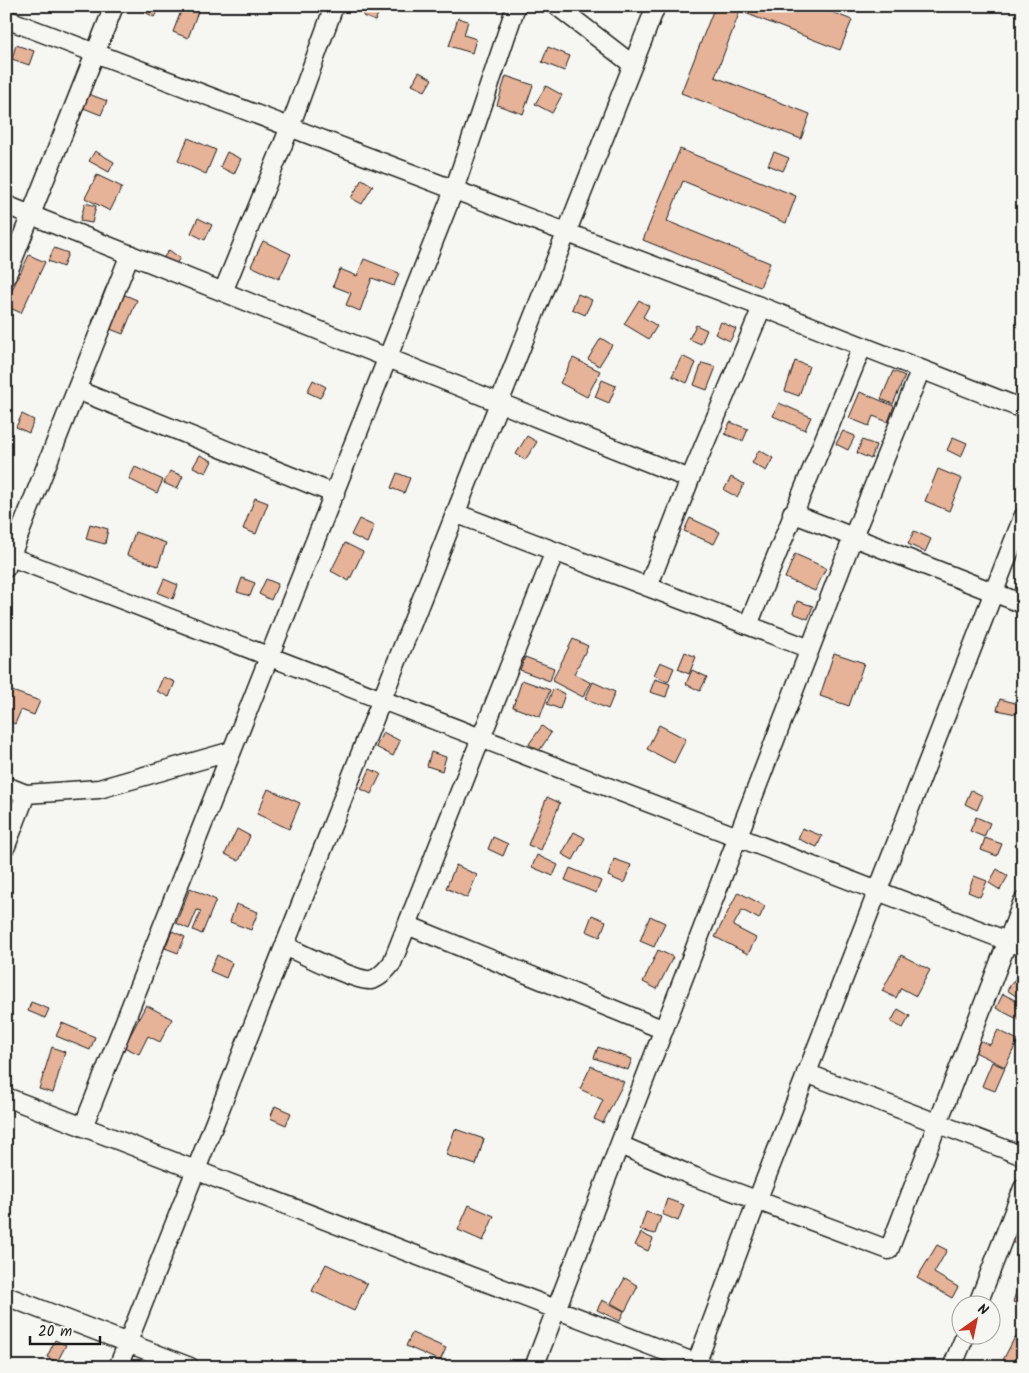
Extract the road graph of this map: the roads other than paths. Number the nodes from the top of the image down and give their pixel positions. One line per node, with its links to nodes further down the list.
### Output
1 (114, 6): 7 (street)
2 (334, 6): 9 (street)
3 (516, 6): 10 (street)
4 (557, 6): 8 (street)
5 (656, 6): 8 (street)
6 (6, 19): 7 (street)
7 (96, 53): 9 (street); 12 (street)
8 (633, 64): 13 (street)
9 (290, 127): 10 (street); 16 (street)
10 (454, 190): 13 (street); 19 (street)
11 (6, 205): 12 (street)
12 (32, 215): 14 (street); 15 (street)
13 (567, 232): 17 (street); 22 (street)
14 (130, 254): 16 (street); 21 (street)
15 (6, 277)
16 (223, 292): 19 (street)
17 (762, 307): 18 (street); 24 (street)
18 (862, 346): 20 (street); 27 (street)
19 (388, 358): 22 (street); 25 (street)
20 (920, 369): 23 (street); 29 (street)
21 (77, 390): 25 (street); 31 (street)
22 (499, 402): 24 (street); 26 (street)
23 (1023, 409)
24 (690, 479): 32 (street)
25 (335, 494): 37 (street)
26 (455, 513): 30 (street); 38 (street)
27 (792, 514): 29 (street); 35 (street)
28 (1023, 517): 33 (street)
29 (853, 537): 33 (street); 36 (street)
30 (555, 551): 32 (street); 39 (street)
31 (8, 560): 37 (street)
32 (648, 587): 35 (street)
33 (993, 592): 34 (street); 45 (street)
34 (1023, 604)
35 (748, 625): 36 (street)
36 (810, 649): 43 (street)
37 (269, 656): 38 (street); 40 (street)
38 (380, 700): 39 (street); 49 (street)
39 (480, 738): 43 (street); 47 (street)
40 (232, 751): 42 (street); 54 (street)
41 (6, 786): 42 (street)
42 (26, 794): 44 (street)
43 (738, 838): 45 (street); 50 (street)
44 (6, 846)
45 (877, 891): 48 (street); 51 (street)
46 (1023, 901): 48 (street)
47 (407, 925): 49 (street); 50 (street)
48 (1015, 945): 53 (street)
49 (285, 946): 57 (street)
50 (664, 1030): 55 (street)
51 (806, 1073): 53 (street); 59 (street)
52 (6, 1096): 54 (street)
53 (938, 1123): 56 (street); 59 (street)
54 (83, 1127): 57 (street)
55 (620, 1145): 59 (street); 62 (street)
56 (1023, 1156)
57 (196, 1171): 62 (street); 63 (street)
58 (1023, 1188): 60 (street)
59 (757, 1200): 65 (street)
60 (980, 1296)
61 (8, 1301): 63 (street)
62 (555, 1308): 65 (street); 68 (street)
63 (128, 1342): 66 (street); 67 (street)
64 (961, 1346): 69 (street)
65 (699, 1365)
66 (118, 1367)
67 (190, 1367)
68 (534, 1367)
69 (952, 1367)

